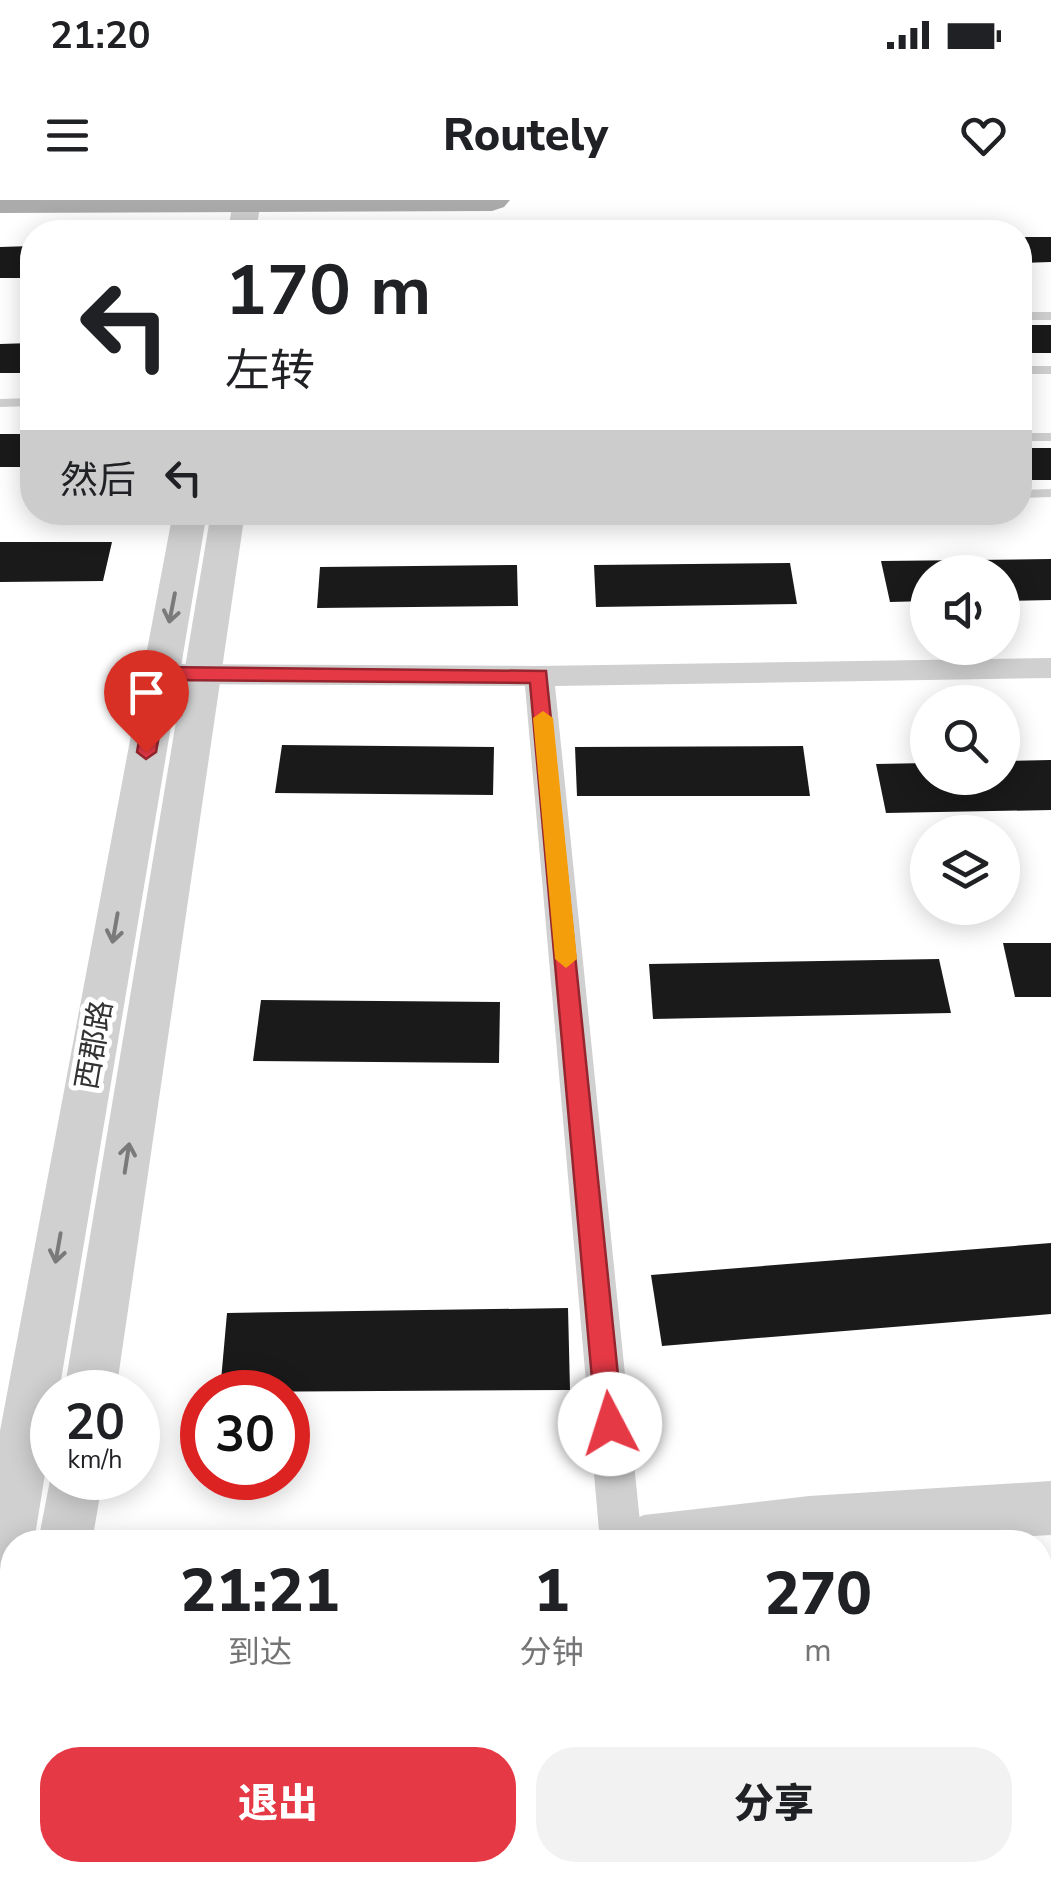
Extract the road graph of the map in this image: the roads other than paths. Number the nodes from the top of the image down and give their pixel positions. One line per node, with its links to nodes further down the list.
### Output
1 (492, 200): 3 (main road)
2 (0, 202): 3 (main road)
3 (258, 212)
4 (188, 525): 8 (street, 西郡路, one-way to 8)
5 (226, 525): 7 (street, 西郡路)
6 (1051, 668): 9 (street)
7 (206, 672): 8 (street); 9 (street); 10 (street, 西郡路, one-way to 7)
8 (160, 674): 13 (street, 西郡路, one-way to 13)
9 (539, 676): 15 (street)
10 (94, 1370)
11 (72, 1500): 14 (street)
12 (1051, 1508): 16 (street)
13 (8, 1530)
14 (67, 1530)
15 (619, 1530)
16 (748, 1530)

